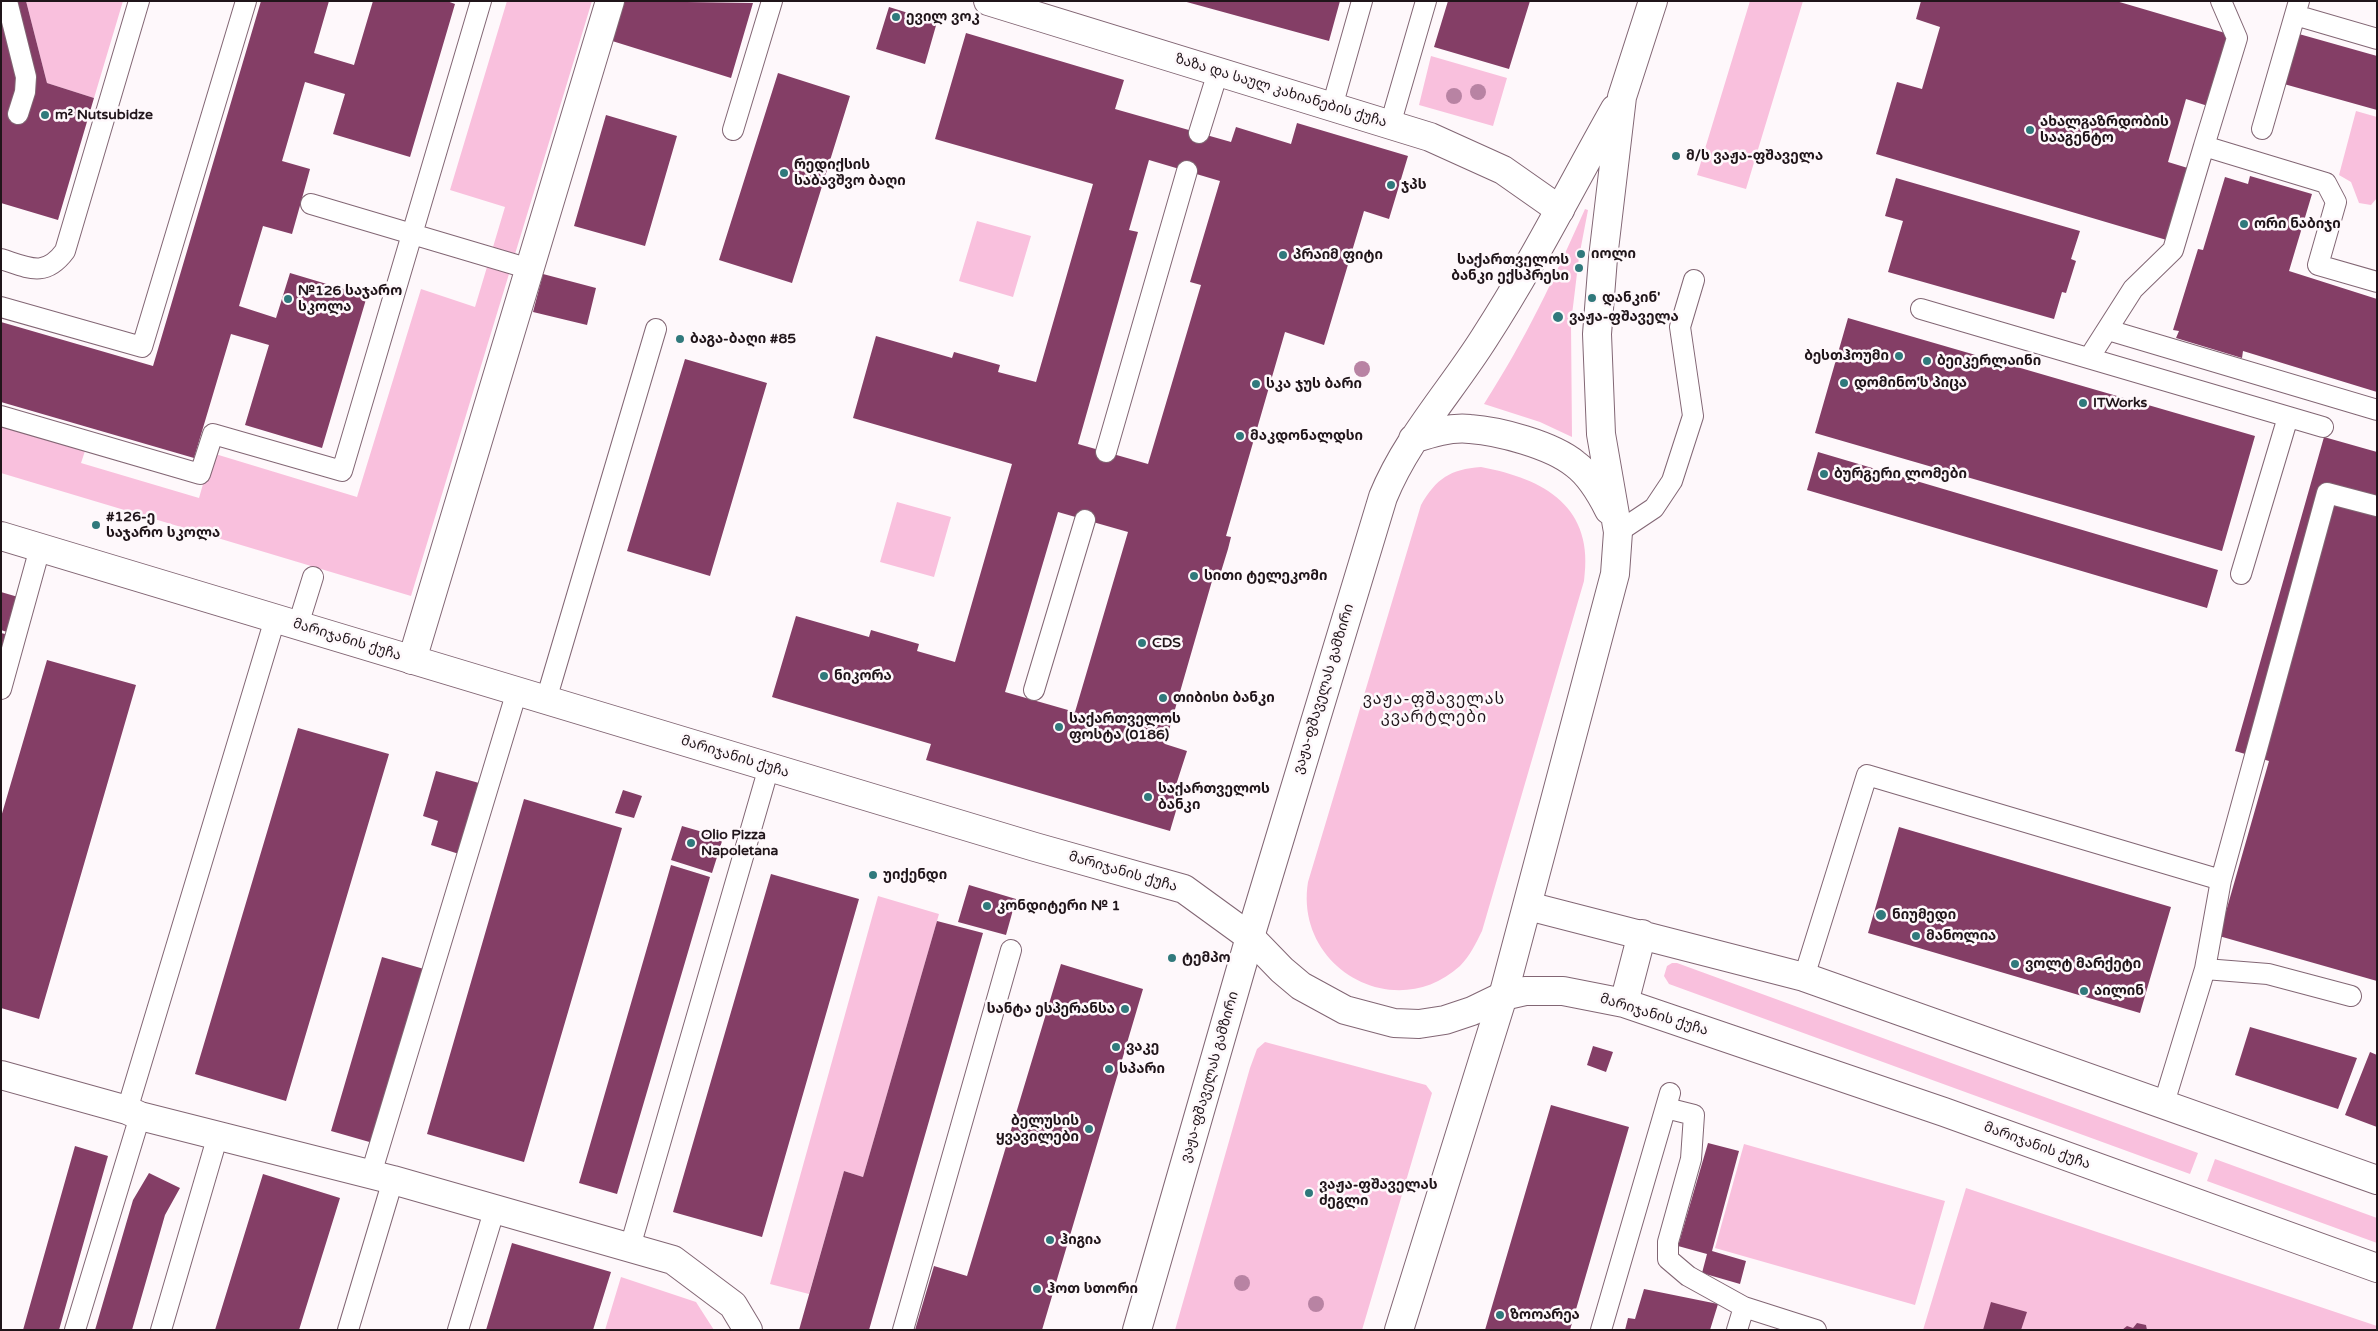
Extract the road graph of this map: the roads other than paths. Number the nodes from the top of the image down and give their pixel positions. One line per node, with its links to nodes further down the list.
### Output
1 (7, 1): 17 (lane)
2 (139, 1): 27 (lane)
3 (246, 1): 31 (lane)
4 (481, 1): 26 (lane)
5 (610, 1): 28 (street)
6 (772, 1): 19 (lane)
7 (988, 1): 14 (street, ზაზა და საულ კახიანების ქუჩა)
8 (1362, 1): 16 (lane)
9 (1426, 1): 18 (lane)
10 (1653, 1): 15 (street, ვაჟა-ფშაველას გამზირი)
11 (2220, 1): 22 (lane)
12 (2297, 8): 13 (lane); 20 (lane)
13 (2377, 39)
14 (1218, 72): 16 (street, ზაზა და საულ კახიანების ქუჩა); 21 (lane)
15 (1622, 97): 25 (street, ვაჟა-ფშაველას გამზირი); 44 (street, ვაჟა-ფშაველას გამზირი)
16 (1332, 107): 18 (street, ზაზა და საულ კახიანების ქუჩა)
17 (18, 114)
18 (1390, 125): 25 (street, ზაზა და საულ კახიანების ქუჩა)
19 (733, 130)
20 (2262, 130)
21 (1199, 133)
22 (2204, 146): 30 (lane); 34 (lane)
23 (1188, 171): 41 (lane)
24 (311, 204): 26 (lane)
25 (1560, 210): 40 (street, ვაჟა-ფშაველას გამზირი)
26 (413, 235): 28 (lane); 37 (lane)
27 (1, 259)
28 (530, 269): 50 (street)
29 (1694, 280): 44 (lane)
30 (2377, 282)
31 (1, 306)
32 (1921, 309): 35 (lane)
33 (656, 329): 54 (lane)
34 (2108, 330): 35 (lane); 36 (lane)
35 (2089, 358): 38 (lane)
36 (2377, 410)
37 (1, 416)
38 (2288, 417): 39 (lane); 47 (lane)
39 (2323, 427)
40 (1413, 439): 44 (street); 59 (street, ვაჟა-ფშაველას გამზირი)
41 (1106, 452)
42 (2377, 506): 56 (lane)
43 (1085, 520): 52 (lane)
44 (1617, 528): 57 (street, ვაჟა-ფშაველას გამზირი)
45 (1, 536): 46 (street, მარიჯანის ქუჩა)
46 (40, 548): 49 (street, მარიჯანის ქუჩა); 51 (lane)
47 (2241, 574)
48 (313, 576): 49 (lane)
49 (286, 622): 50 (street, მარიჯანის ქუჩა); 68 (lane)
50 (412, 660): 53 (street, მარიჯანის ქუჩა)
51 (1, 689)
52 (1034, 690)
53 (517, 691): 54 (street, მარიჯანის ქუჩა); 70 (lane)
54 (546, 700): 55 (street, მარიჯანის ქუჩა)
55 (769, 767): 59 (street, მარიჯანის ქუჩა); 73 (lane)
56 (2221, 880): 61 (lane); 62 (lane)
57 (1528, 906): 58 (street); 63 (street, ვაჟა-ფშაველას გამზირი)
58 (1642, 934): 62 (street); 65 (street)
59 (1250, 937): 63 (street, მარიჯანის ქუჩა); 82 (street, ვაჟა-ფშაველას გამზირი)
60 (1011, 950): 81 (lane)
61 (2205, 969): 64 (lane); 67 (lane)
62 (1804, 977): 67 (street)
63 (1503, 996): 65 (street, მარიჯანის ქუჩა); 83 (street, ვაჟა-ფშაველას გამზირი)
64 (2351, 996)
65 (1624, 1003): 74 (street, მარიჯანის ქუჩა)
66 (1, 1075): 68 (street)
67 (2164, 1103): 71 (street)
68 (134, 1113): 69 (street); 76 (lane)
69 (218, 1135): 70 (street); 77 (lane)
70 (382, 1177): 72 (street); 78 (lane)
71 (2377, 1180)
72 (495, 1208): 73 (street); 79 (lane)
73 (630, 1247): 80 (street)
74 (2377, 1268)
75 (1744, 1308): 84 (lane); 85 (lane); 86 (lane)
76 (75, 1330)
77 (161, 1330)
78 (348, 1330)
79 (458, 1330)
80 (748, 1330)
81 (903, 1330)
82 (1137, 1330)
83 (1399, 1330)
84 (1601, 1330)
85 (1737, 1330)
86 (1816, 1330)

